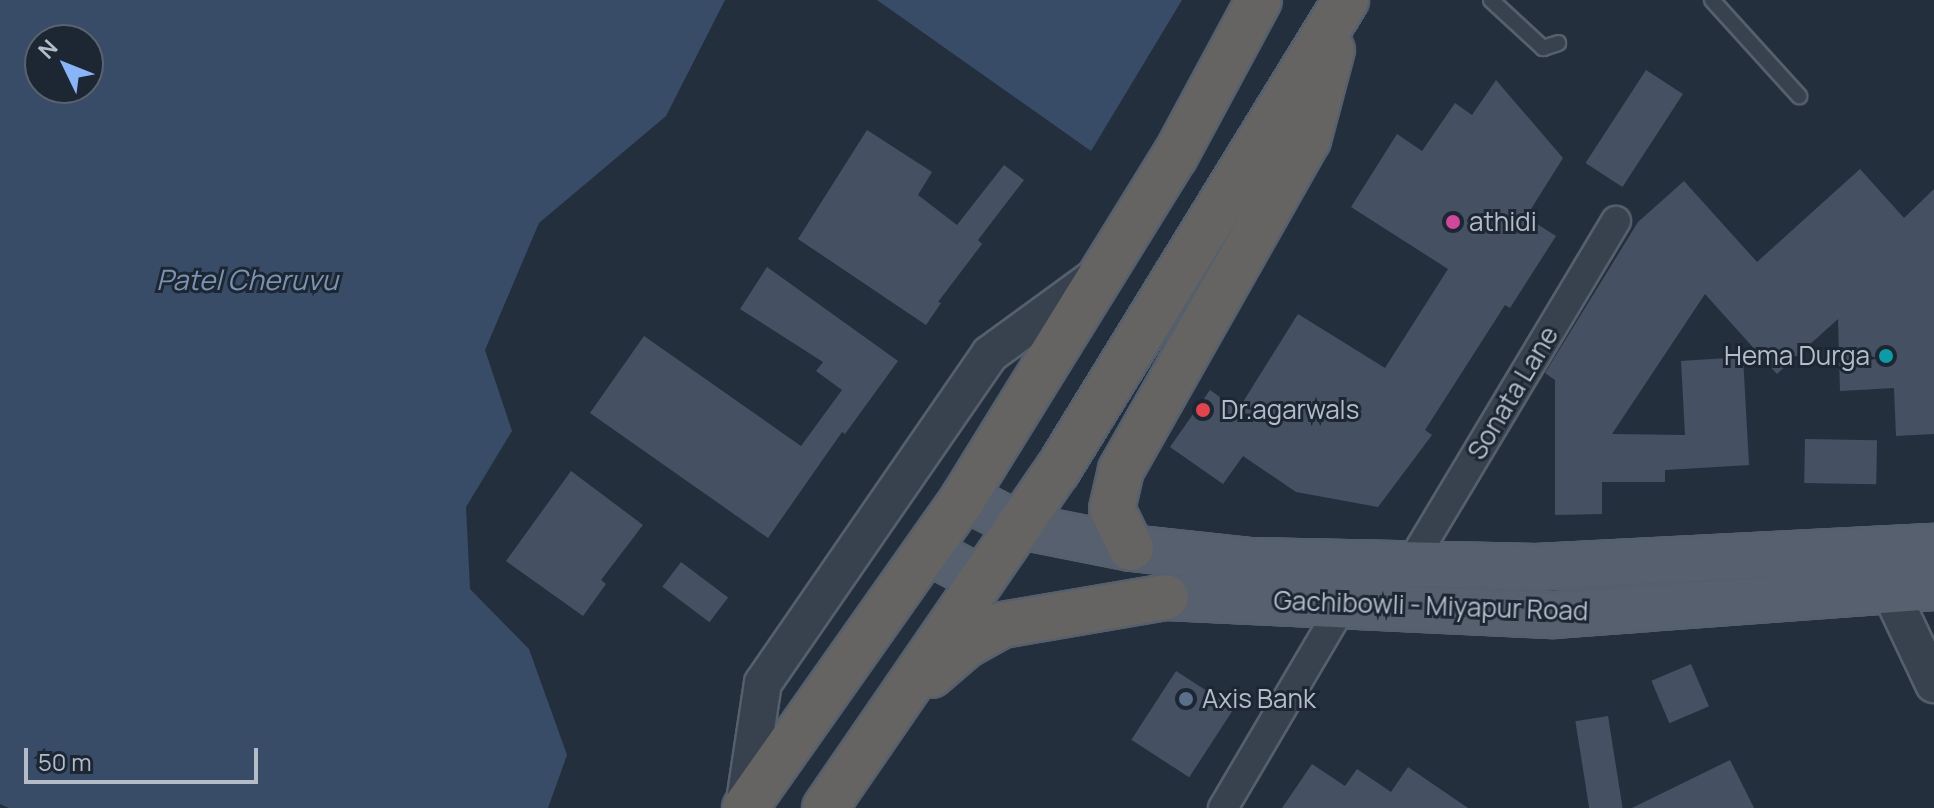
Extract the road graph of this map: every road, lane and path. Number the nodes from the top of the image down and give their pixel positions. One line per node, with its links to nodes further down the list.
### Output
1 (1259, 0): 8 (highway)
2 (1491, 0): 5 (lane)
3 (1712, 0): 6 (lane)
4 (1346, 1): 10 (highway); 12 (highway)
5 (1558, 43)
6 (1799, 96)
7 (1616, 221): 14 (street, Sonata Lane)
8 (1101, 273): 9 (highway); 22 (street)
9 (964, 497): 10 (main road); 13 (highway)
10 (1020, 526): 12 (main road); 15 (highway)
11 (1934, 547): 14 (main road)
12 (1131, 548): 14 (main road)
13 (928, 551): 15 (main road); 22 (highway)
14 (1410, 565)
15 (982, 580): 21 (highway)
16 (1934, 587): 17 (main road, Gachibowli - Miyapur Road)
17 (1890, 591): 19 (main road, Gachibowli - Miyapur Road); 20 (street)
18 (1166, 597): 19 (main road, Gachibowli - Miyapur Road); 21 (highway)
19 (1343, 604): 24 (street)
20 (1934, 684)
21 (896, 705): 23 (highway)
22 (744, 808)
23 (825, 808)
24 (1223, 808)

